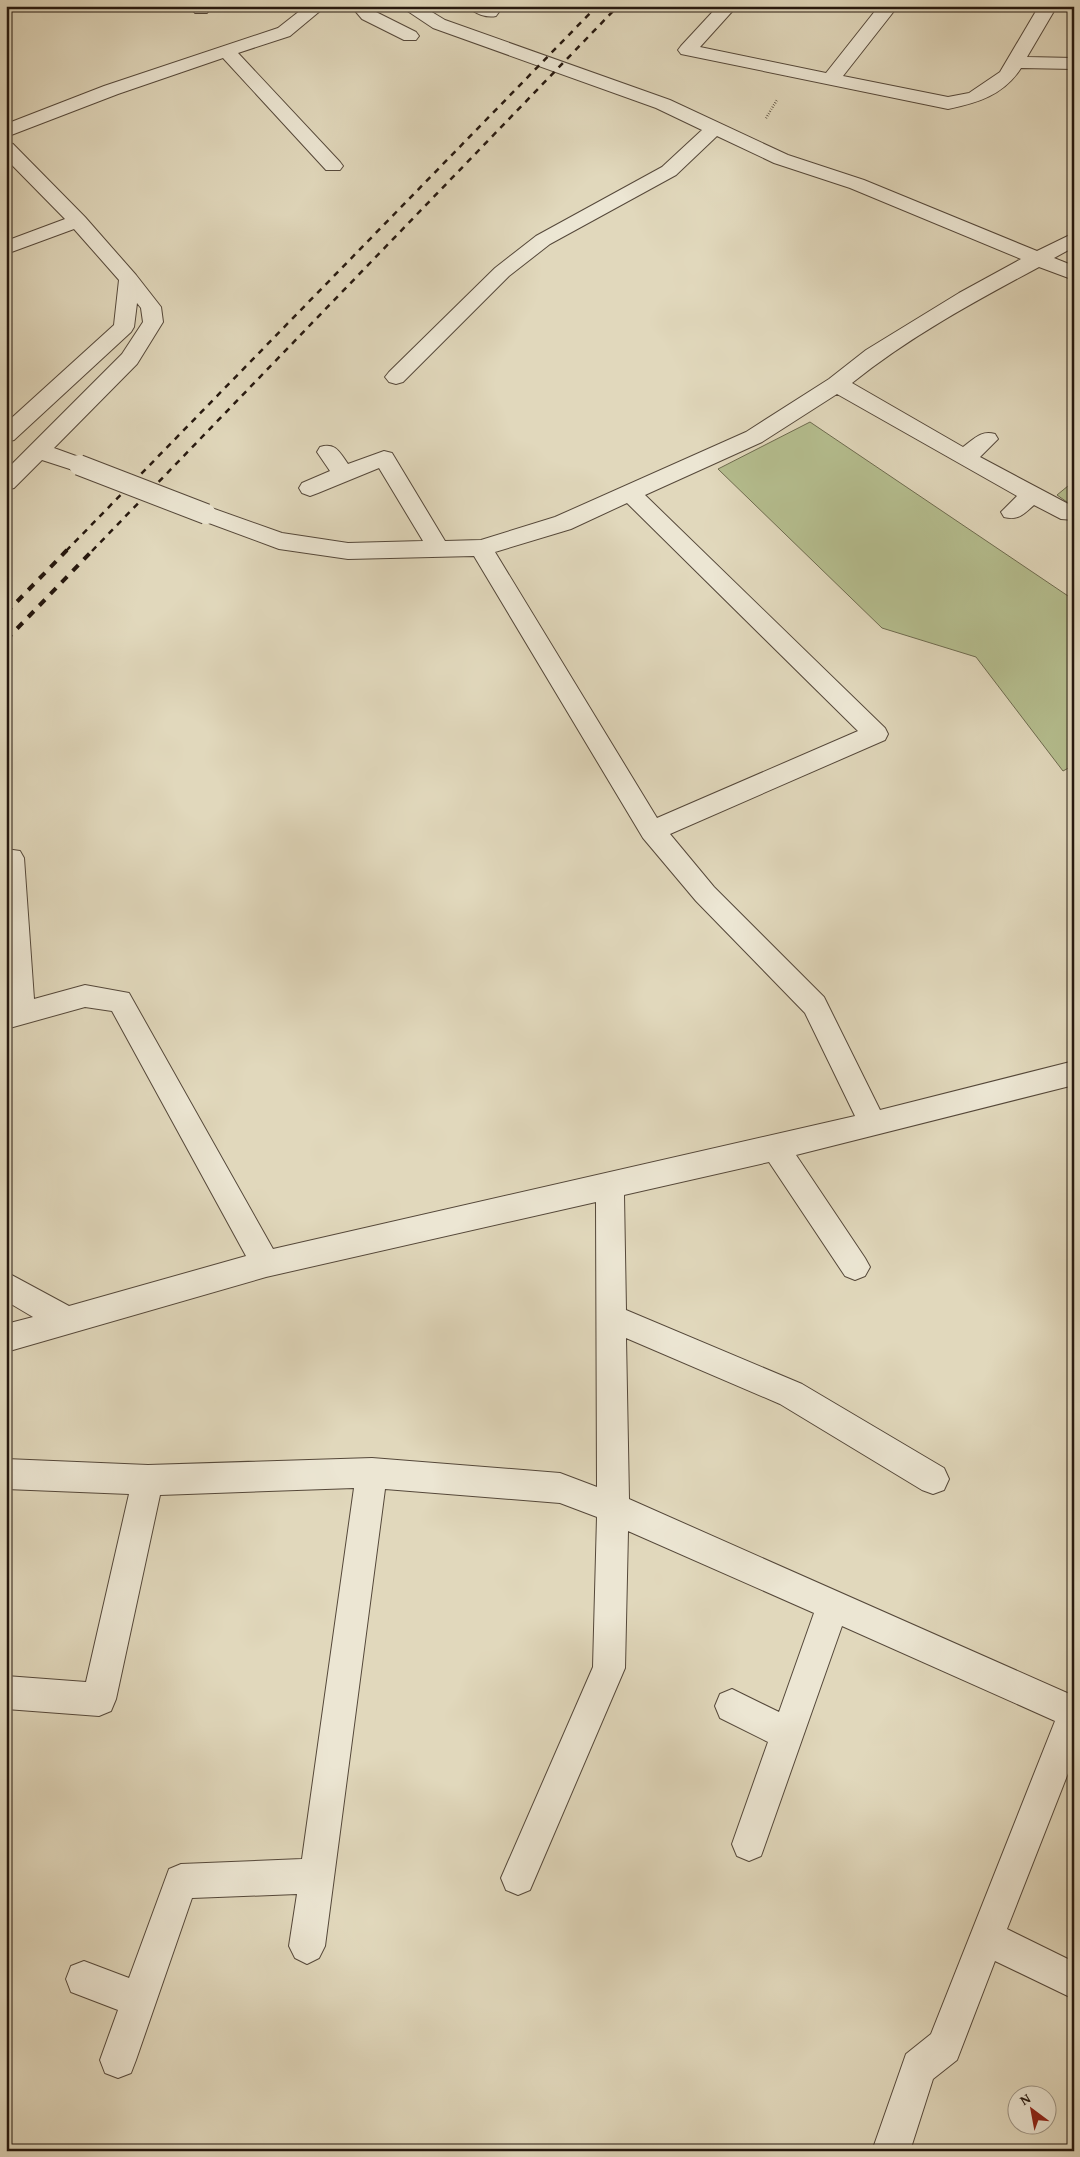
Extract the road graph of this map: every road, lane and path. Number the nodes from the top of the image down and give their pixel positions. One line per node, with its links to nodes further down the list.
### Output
1 (317, 6): 8 (street)
2 (360, 6): 7 (street)
3 (409, 6): 14 (street)
4 (728, 6): 11 (street)
5 (889, 6): 11 (street)
6 (1048, 6): 9 (street)
7 (410, 36)
8 (227, 52): 15 (street); 17 (street)
9 (1015, 62): 10 (street); 11 (street)
10 (1074, 64)
11 (831, 78)
12 (782, 92): 13 (path)
13 (762, 124)
14 (714, 129): 21 (street); 24 (street)
15 (6, 131)
16 (6, 148): 18 (street)
17 (333, 166)
18 (78, 221): 20 (street); 23 (street)
19 (1074, 239): 21 (street)
20 (6, 248)
21 (1038, 260): 22 (street); 25 (street)
22 (1074, 274)
23 (129, 278): 26 (street); 28 (street)
24 (396, 377)
25 (837, 384): 30 (street); 34 (street)
26 (6, 435)
27 (987, 439): 30 (street)
28 (40, 451): 32 (street); 38 (street, bridge)
29 (328, 452): 31 (street)
30 (965, 458): 35 (street)
31 (344, 474): 33 (street); 38 (street)
32 (6, 483)
33 (310, 488)
34 (631, 494): 39 (street); 40 (street)
35 (1032, 494): 36 (street); 37 (street)
36 (1012, 512)
37 (1069, 514)
38 (438, 548): 39 (street)
39 (480, 548): 40 (street)
40 (652, 831): 44 (street)
41 (6, 859): 42 (street)
42 (14, 1015): 47 (street)
43 (1074, 1073): 44 (street)
44 (872, 1123): 45 (street)
45 (776, 1148): 46 (street); 48 (street)
46 (610, 1185): 47 (street); 50 (street)
47 (266, 1264): 51 (street)
48 (855, 1267)
49 (6, 1285): 51 (street)
50 (612, 1318): 55 (street); 57 (street)
51 (66, 1320): 52 (street)
52 (6, 1338)
53 (372, 1473): 56 (street); 57 (street); 64 (street)
54 (6, 1474): 56 (street)
55 (934, 1479)
56 (148, 1480): 59 (street)
57 (613, 1508): 58 (street); 65 (street)
58 (832, 1607): 61 (street); 62 (street)
59 (6, 1692)
60 (732, 1706): 62 (street)
61 (1074, 1714): 66 (street)
62 (788, 1734): 63 (street)
63 (749, 1844)
64 (316, 1876): 67 (street); 70 (street)
65 (518, 1878)
66 (987, 1938): 69 (street); 72 (street)
67 (307, 1946)
68 (84, 1979): 70 (street)
69 (1074, 1981)
70 (139, 2000): 71 (street)
71 (118, 2060)
72 (891, 2151)

